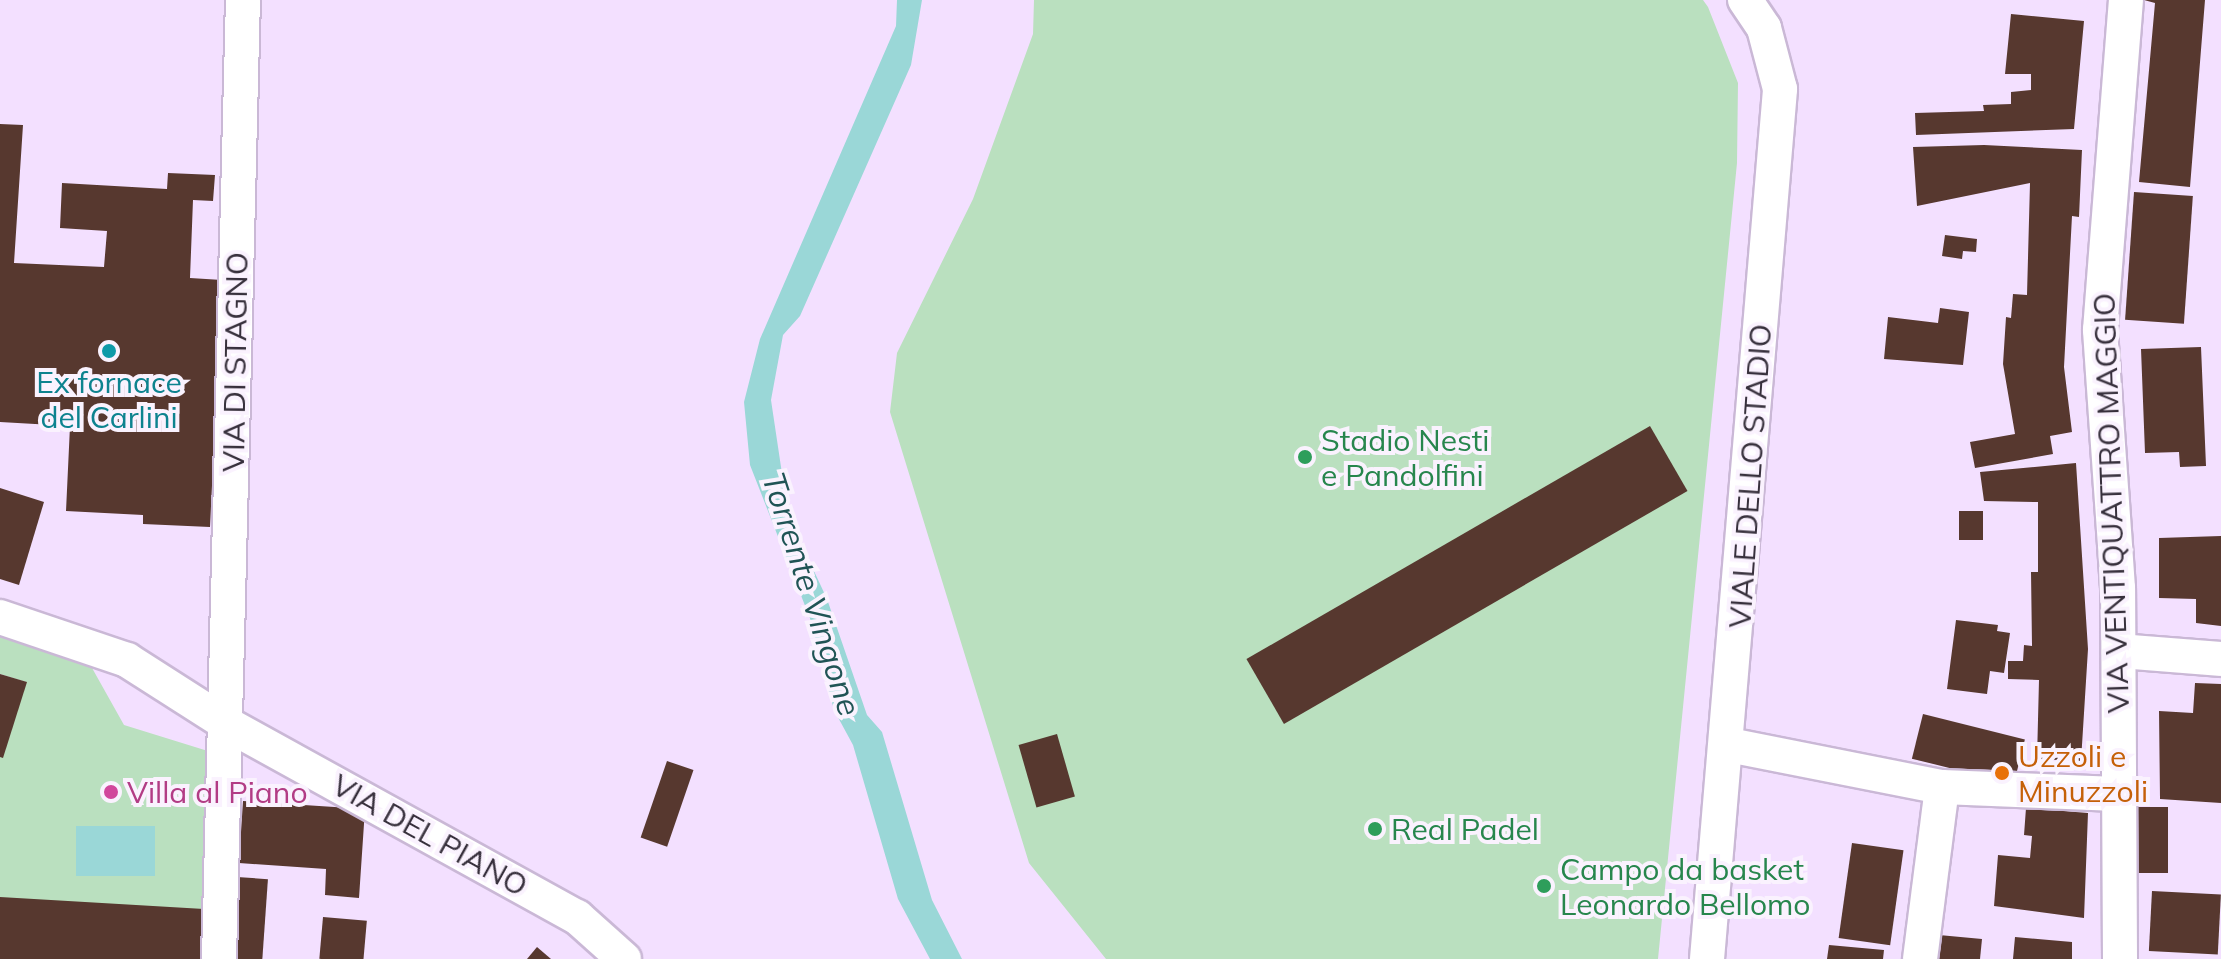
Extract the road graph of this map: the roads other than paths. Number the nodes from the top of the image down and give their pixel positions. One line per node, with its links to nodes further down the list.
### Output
1 (243, 0): 7 (street, VIA DI STAGNO)
2 (1745, 0): 8 (street, VIALE DELLO STADIO)
3 (2126, 0): 5 (street, VIA VENTIQUATTRO MAGGIO)
4 (0, 617): 7 (street, VIA DEL PIANO)
5 (2119, 651): 6 (street); 10 (street, VIA VENTIQUATTRO MAGGIO)
6 (2221, 659)
7 (227, 724): 11 (street); 12 (street, VIA DEL PIANO)
8 (1729, 745): 9 (street); 13 (street, VIALE DELLO STADIO)
9 (1942, 787): 10 (street); 14 (street)
10 (2117, 794): 15 (street, VIA VENTIQUATTRO MAGGIO)
11 (219, 959)
12 (624, 959)
13 (1707, 959)
14 (1920, 959)
15 (2120, 959)

